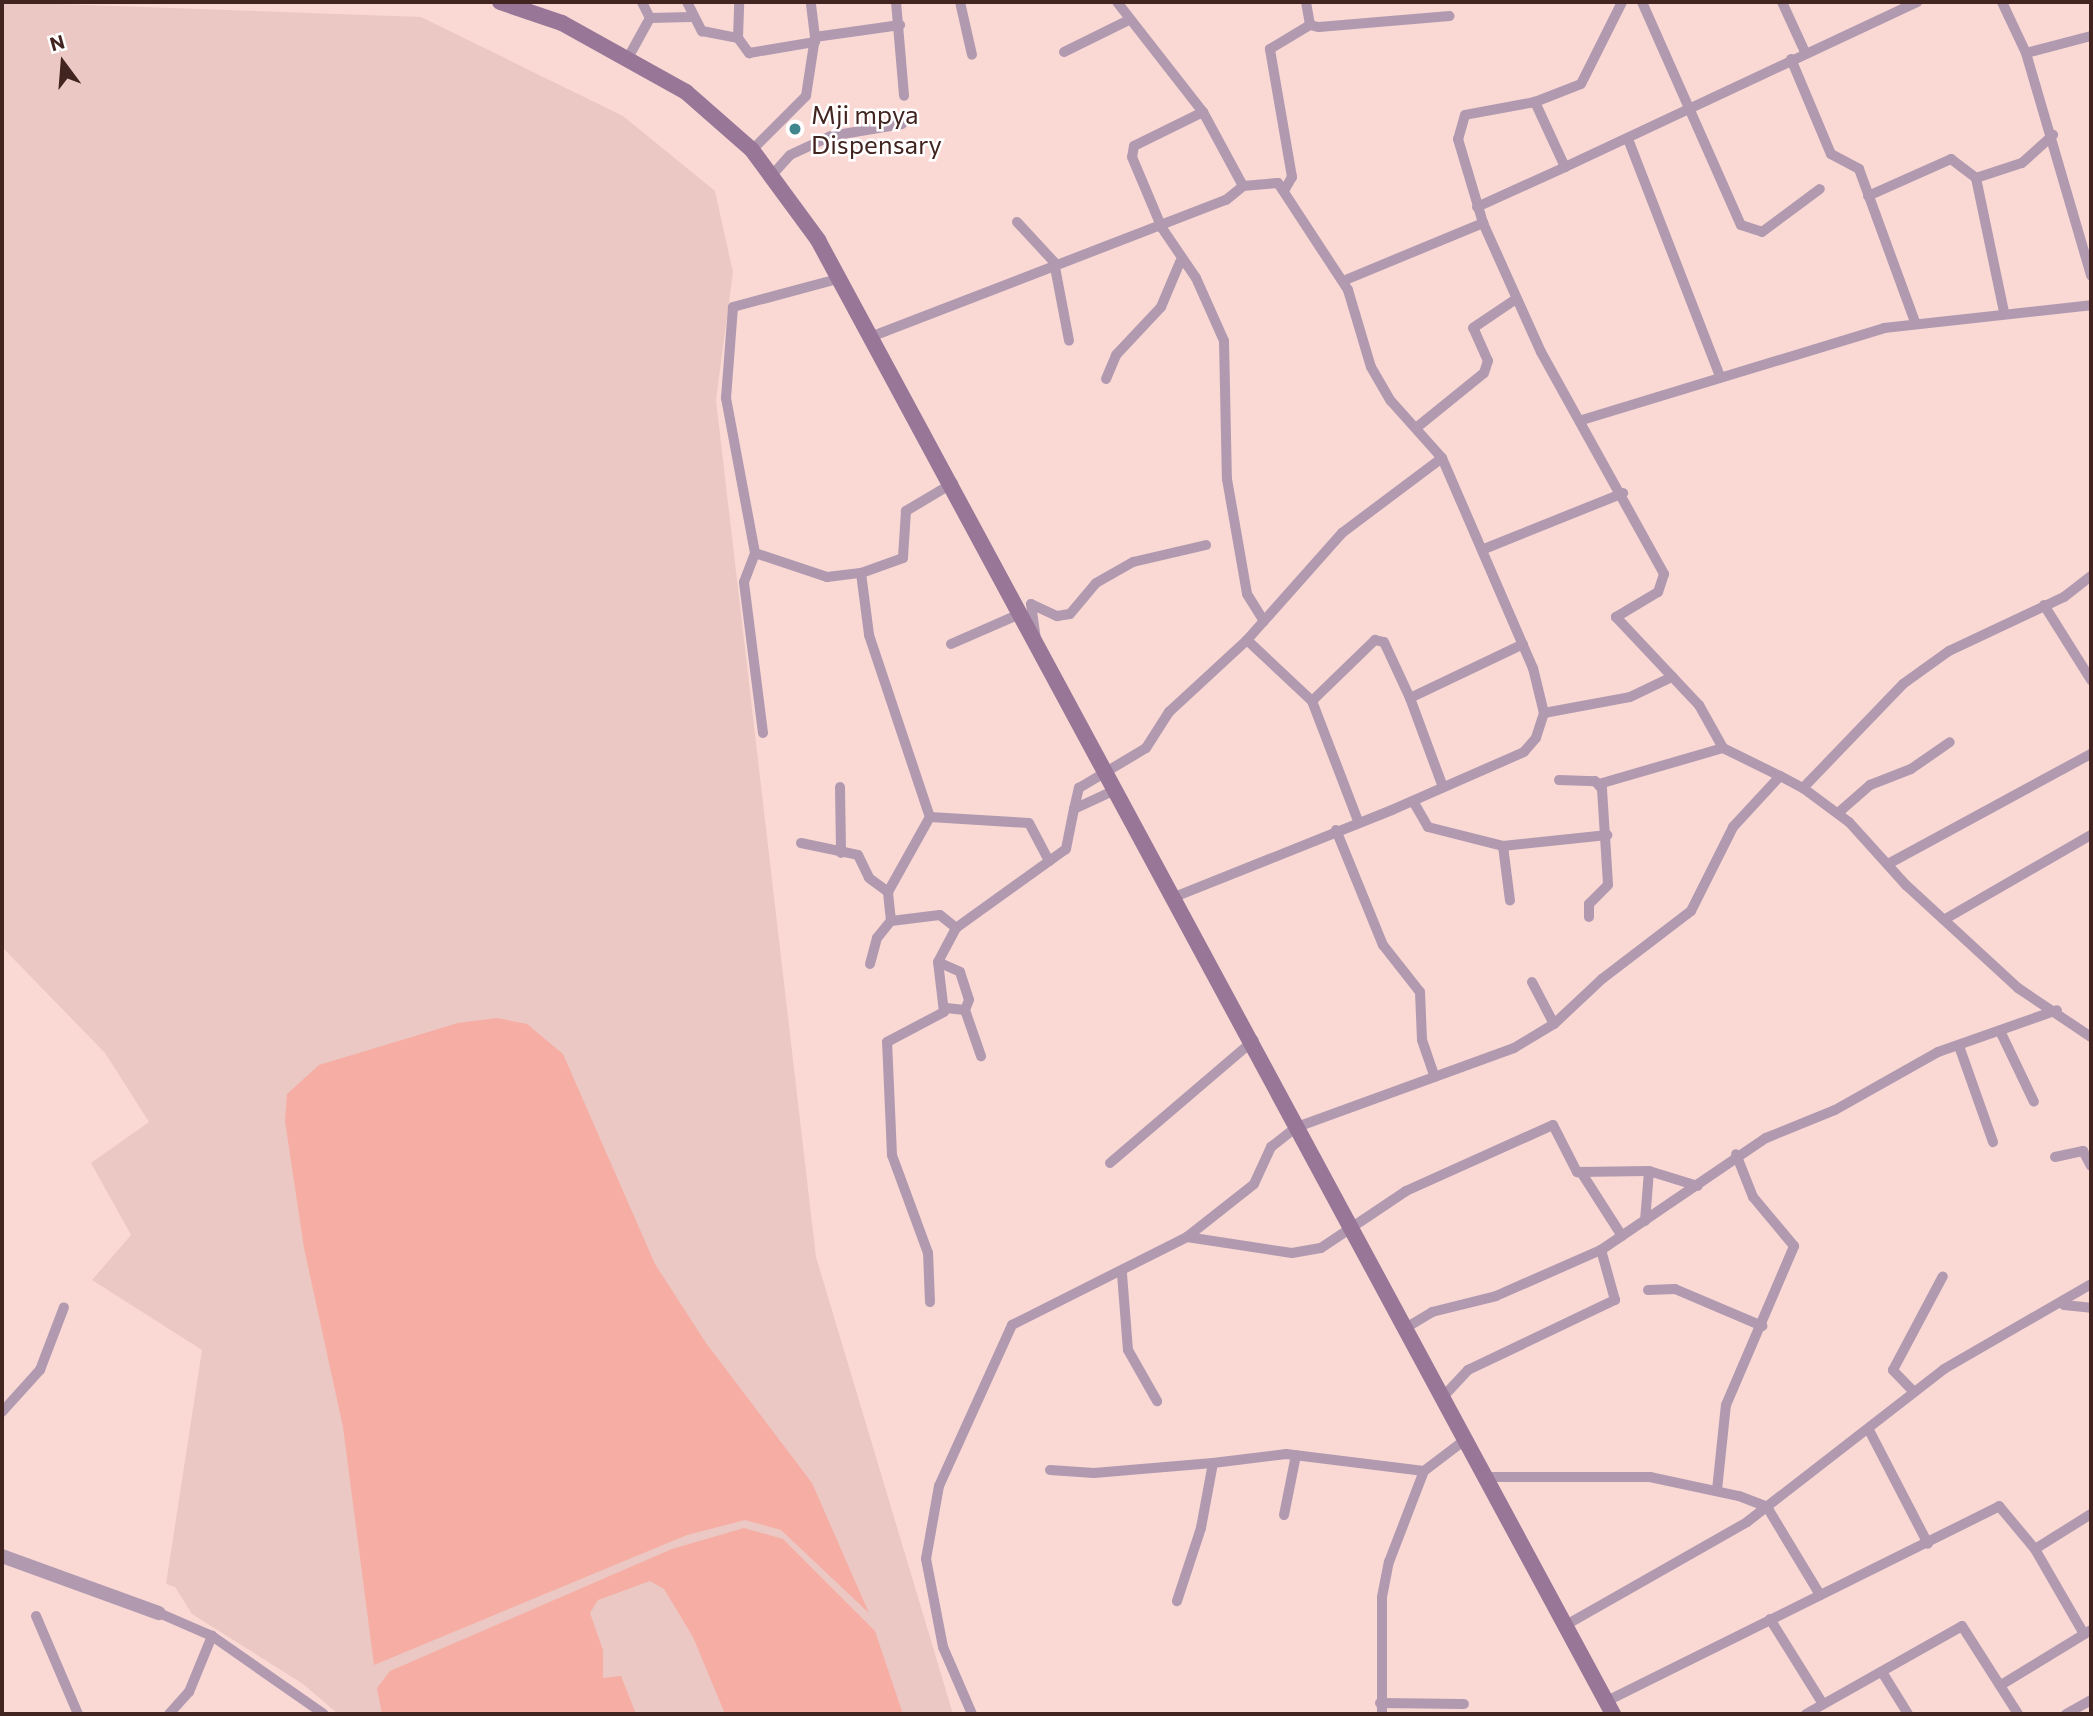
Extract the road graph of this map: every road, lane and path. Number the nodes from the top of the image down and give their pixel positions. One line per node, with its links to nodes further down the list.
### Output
1 (500, 2): 29 (main road)
2 (642, 2): 17 (street)
3 (687, 2): 16 (street)
4 (739, 2): 22 (street)
5 (811, 2): 23 (street)
6 (896, 2): 19 (street)
7 (960, 2): 28 (street)
8 (1117, 2): 18 (street)
9 (1306, 2): 20 (street)
10 (1622, 2): 33 (street)
11 (1642, 2): 34 (street)
12 (1782, 2): 26 (street)
13 (1917, 2): 26 (street)
14 (2002, 2): 27 (street)
15 (1450, 16): 20 (street)
16 (691, 17): 17 (street); 22 (street)
17 (650, 18): 29 (street)
18 (1127, 21): 24 (street); 35 (street)
19 (900, 25): 23 (street); 32 (street)
20 (1310, 26): 44 (street)
21 (2091, 36): 25 (street)
22 (738, 38): 23 (street)
23 (815, 40): 39 (street)
24 (1064, 51)
25 (2044, 51): 27 (street); 31 (street)
26 (1805, 52): 30 (street)
27 (2026, 52): 31 (street)
28 (972, 55)
29 (629, 56): 39 (main road)
30 (1791, 59): 34 (street); 46 (street)
31 (2033, 71): 37 (street)
32 (904, 96)
33 (1535, 102): 40 (street); 47 (street)
34 (1693, 109): 38 (street); 45 (street)
35 (1203, 112): 43 (street); 49 (street)
36 (902, 124): 41 (street)
37 (2053, 135): 42 (street); 53 (street)
38 (1628, 139): 40 (street); 62 (street)
39 (752, 150): 41 (main road)
40 (1565, 167): 47 (street)
41 (773, 174): 54 (main road)
42 (1976, 178): 46 (street); 58 (street)
43 (1243, 186): 44 (street); 49 (street)
44 (1285, 189): 55 (street)
45 (1820, 190)
46 (1868, 195): 59 (street)
47 (1477, 207): 50 (street)
48 (1017, 222): 51 (street)
49 (1159, 222): 51 (street); 52 (street)
50 (1483, 223): 55 (street); 56 (street)
51 (1054, 262): 60 (street); 61 (street)
52 (1180, 262): 63 (street); 76 (street)
53 (2091, 276)
54 (841, 278): 60 (main road); 71 (street)
55 (1343, 281): 65 (street)
56 (1516, 299): 64 (street); 65 (street)
57 (2091, 305): 58 (street)
58 (2004, 312): 59 (street)
59 (1915, 322): 62 (street)
60 (873, 335): 67 (main road)
61 (1069, 341)
62 (1719, 374): 64 (street)
63 (1106, 379)
64 (1582, 420): 68 (street)
65 (1416, 428): 66 (street)
66 (1442, 458): 70 (street); 76 (street)
67 (954, 483): 72 (street); 75 (main road)
68 (1623, 493): 70 (street); 81 (street)
69 (1206, 545): 77 (street)
70 (1484, 550): 80 (street)
71 (755, 552): 72 (street); 86 (street)
72 (861, 573): 101 (street)
73 (2091, 576): 74 (street)
74 (2044, 605): 82 (street); 96 (street)
75 (1022, 614): 77 (main road); 79 (street)
76 (1264, 621): 78 (street)
77 (1036, 640): 90 (main road)
78 (1247, 640): 84 (street); 90 (street)
79 (951, 644)
80 (1522, 644): 83 (street); 85 (street)
81 (1672, 677): 85 (street); 88 (street)
82 (2091, 680)
83 (1410, 698): 84 (street); 95 (street)
84 (1312, 701): 102 (street)
85 (1544, 713): 95 (street)
86 (763, 733)
87 (1950, 742): 100 (street)
88 (1723, 748): 91 (street); 93 (street)
89 (2091, 754): 110 (street)
90 (1107, 771): 97 (main road); 99 (street)
91 (1780, 776): 96 (street); 124 (street)
92 (1559, 780): 93 (street)
93 (1599, 784): 104 (street)
94 (840, 787): 108 (street)
95 (1443, 787): 98 (street)
96 (1803, 788): 100 (street)
97 (1117, 789): 99 (street); 112 (main road)
98 (1413, 801): 102 (street); 107 (street)
99 (1074, 809): 109 (street)
100 (1838, 813): 110 (street)
101 (930, 817): 109 (street); 111 (street)
102 (1358, 821): 103 (street)
103 (1336, 830): 112 (street); 130 (street)
104 (1607, 835): 107 (street); 114 (street)
105 (2091, 835): 115 (street)
106 (801, 843): 108 (street)
107 (1503, 846): 113 (street)
108 (841, 853): 111 (street)
109 (1049, 862): 117 (street)
110 (1888, 864): 115 (street)
111 (888, 892): 116 (street)
112 (1175, 897): 127 (main road)
113 (1510, 901)
114 (1589, 917)
115 (1947, 918): 123 (street)
116 (891, 921): 117 (street); 119 (street)
117 (957, 928): 118 (street)
118 (938, 962): 121 (street); 122 (street)
119 (870, 964)
120 (1532, 982): 124 (street)
121 (946, 1008): 122 (street); 150 (street)
122 (965, 1010): 129 (street)
123 (2057, 1010): 125 (street); 126 (street)
124 (1554, 1024): 130 (street)
125 (2001, 1033): 128 (street); 131 (street)
126 (2091, 1037)
127 (1254, 1040): 132 (main road); 136 (street)
128 (1959, 1046): 133 (street); 134 (street)
129 (981, 1056)
130 (1436, 1077): 132 (street)
131 (2034, 1102)
132 (1297, 1127): 142 (main road); 144 (street)
133 (1993, 1142)
134 (1736, 1154): 140 (street); 154 (street)
135 (2055, 1157): 137 (street)
136 (1110, 1163)
137 (2091, 1166)
138 (1649, 1171): 139 (street); 140 (street); 141 (street)
139 (1581, 1172): 142 (street); 143 (street)
140 (1698, 1186): 141 (street)
141 (1645, 1221): 143 (street)
142 (1353, 1231): 144 (street); 155 (main road)
143 (1622, 1236): 145 (street)
144 (1187, 1237): 146 (street)
145 (1601, 1250): 155 (street); 157 (street)
146 (1122, 1274): 158 (street); 192 (street)
147 (1943, 1276): 156 (street)
148 (2091, 1284): 151 (street)
149 (1648, 1290): 154 (street)
150 (930, 1303)
151 (2064, 1305): 153 (street); 156 (street)
152 (64, 1307): 159 (street)
153 (2091, 1308)
154 (1762, 1326): 167 (street)
155 (1404, 1329): 157 (main road)
156 (1913, 1391): 160 (street)
157 (1441, 1399): 161 (main road)
158 (1157, 1401)
159 (2, 1412)
160 (1869, 1430): 168 (street); 171 (street)
161 (1462, 1442): 165 (street); 166 (main road)
162 (1296, 1455): 163 (street); 165 (street); 170 (street)
163 (1213, 1463): 164 (street); 175 (street)
164 (1051, 1470)
165 (1424, 1471): 188 (street)
166 (1484, 1477): 167 (street); 179 (main road)
167 (1717, 1490): 168 (street)
168 (1767, 1507): 174 (street); 179 (street)
169 (2091, 1514): 172 (street)
170 (1284, 1515)
171 (1928, 1544): 172 (street); 174 (street)
172 (2035, 1549): 180 (street)
173 (2, 1556): 176 (street)
174 (1820, 1594): 178 (street)
175 (1177, 1601)
176 (159, 1613): 181 (street)
177 (36, 1616): 189 (street)
178 (1770, 1619): 186 (street); 187 (street)
179 (1566, 1625): 187 (main road)
180 (2088, 1632): 183 (street)
181 (212, 1636): 190 (street); 191 (street)
182 (1882, 1672): 183 (street); 186 (street); 194 (street)
183 (2001, 1685): 195 (street)
184 (2091, 1700): 196 (street)
185 (1464, 1704): 188 (street)
186 (1823, 1704): 193 (street)
187 (1610, 1708)
188 (1381, 1709)
189 (78, 1714)
190 (169, 1714)
191 (323, 1714)
192 (972, 1714)
193 (1806, 1714)
194 (1908, 1714)
195 (2018, 1714)
196 (2066, 1714)

